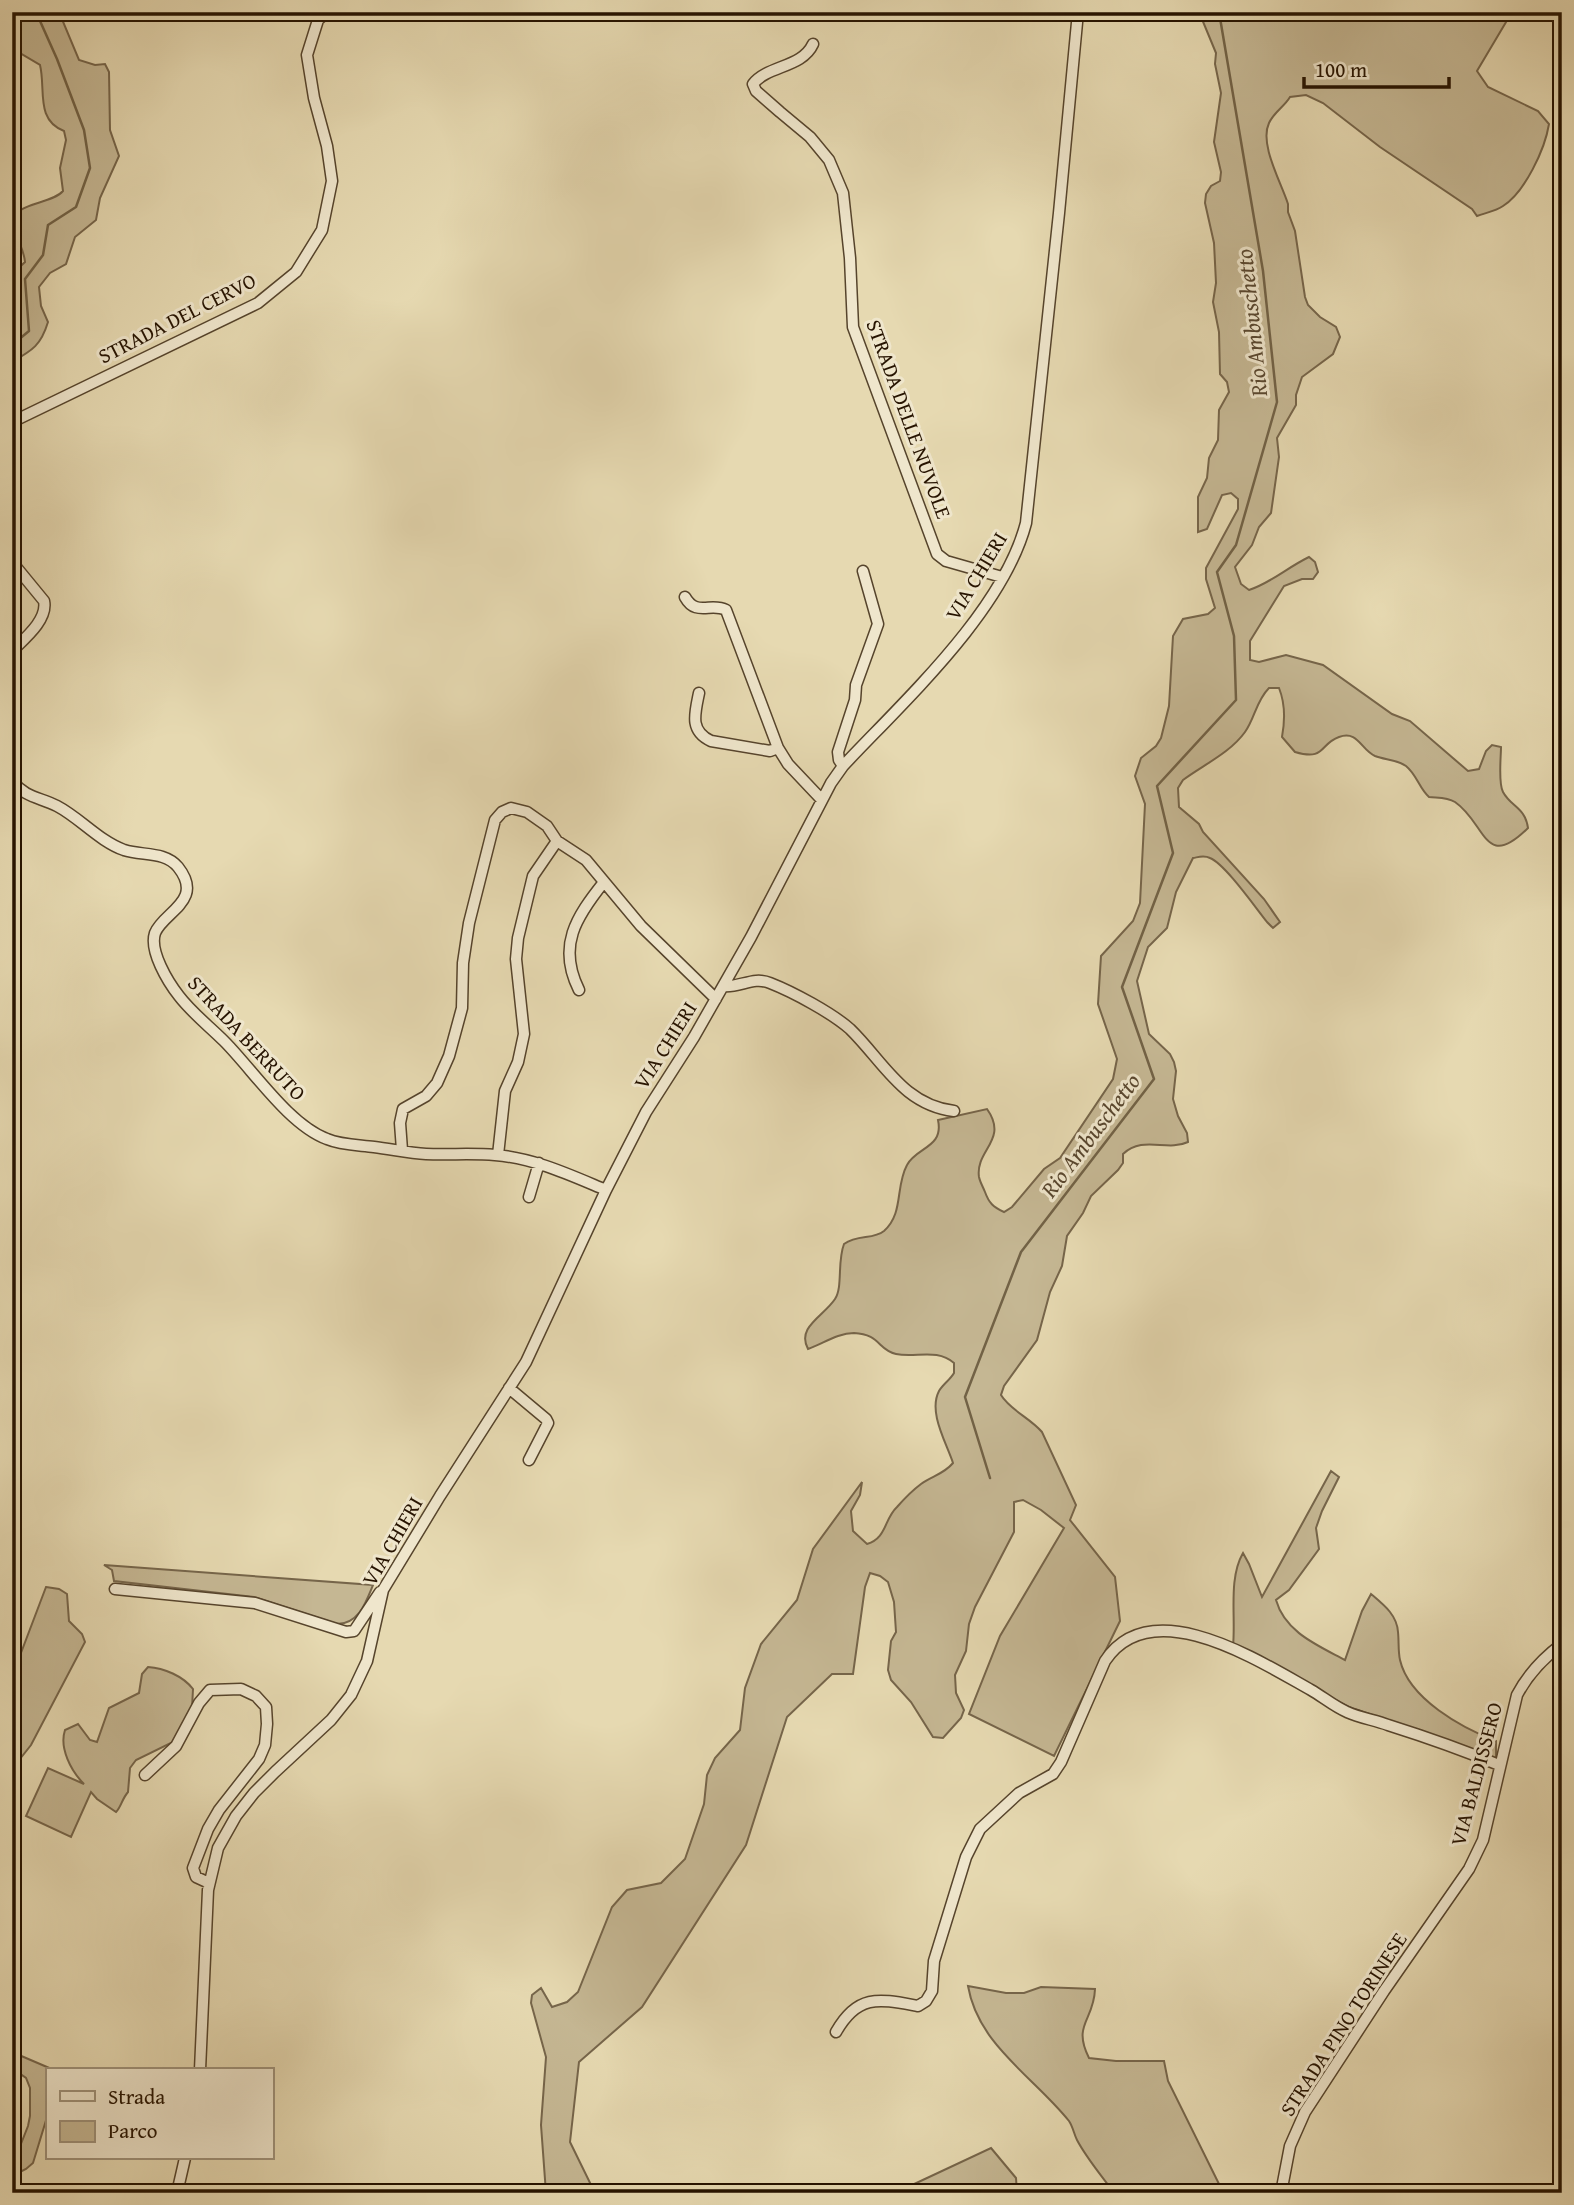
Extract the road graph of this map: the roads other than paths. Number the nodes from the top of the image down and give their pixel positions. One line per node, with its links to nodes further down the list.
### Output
1 (327, 12): 4 (street, STRADA DEL CERVO)
2 (1078, 12): 7 (street, VIA CHIERI)
3 (813, 44): 7 (street, STRADA DELLE NUVOLE)
4 (12, 422)
5 (12, 562): 9 (street)
6 (863, 571): 12 (street)
7 (1002, 577): 12 (street, VIA CHIERI)
8 (685, 597): 11 (street)
9 (12, 652)
10 (699, 693): 11 (street)
11 (778, 748): 14 (street)
12 (843, 766): 14 (street, VIA CHIERI)
13 (12, 781): 21 (street, STRADA BERRUTO)
14 (822, 800): 17 (street, VIA CHIERI)
15 (557, 841): 16 (street); 21 (street); 22 (street)
16 (604, 882): 18 (street); 19 (street)
17 (723, 986): 19 (street, VIA CHIERI); 20 (street)
18 (579, 990)
19 (716, 999): 24 (street, VIA CHIERI)
20 (954, 1111)
21 (402, 1150): 22 (street, STRADA BERRUTO)
22 (498, 1155): 23 (street, STRADA BERRUTO)
23 (539, 1163): 24 (street, STRADA BERRUTO); 25 (street)
24 (606, 1190): 26 (street, VIA CHIERI)
25 (529, 1197)
26 (509, 1388): 27 (street); 29 (street, VIA CHIERI)
27 (529, 1460)
28 (115, 1589): 29 (street)
29 (383, 1590): 33 (street, VIA CHIERI)
30 (1562, 1644): 31 (street, VIA BALDISSERO)
31 (1499, 1765): 34 (street, VIA BALDISSERO); 35 (street)
32 (145, 1775): 33 (street)
33 (209, 1883): 36 (street, VIA CHIERI)
34 (1434, 1920): 39 (street, STRADA PINO TORINESE)
35 (836, 2032)
36 (200, 2068)
37 (185, 2160): 38 (street)
38 (177, 2193)
39 (1281, 2193)

